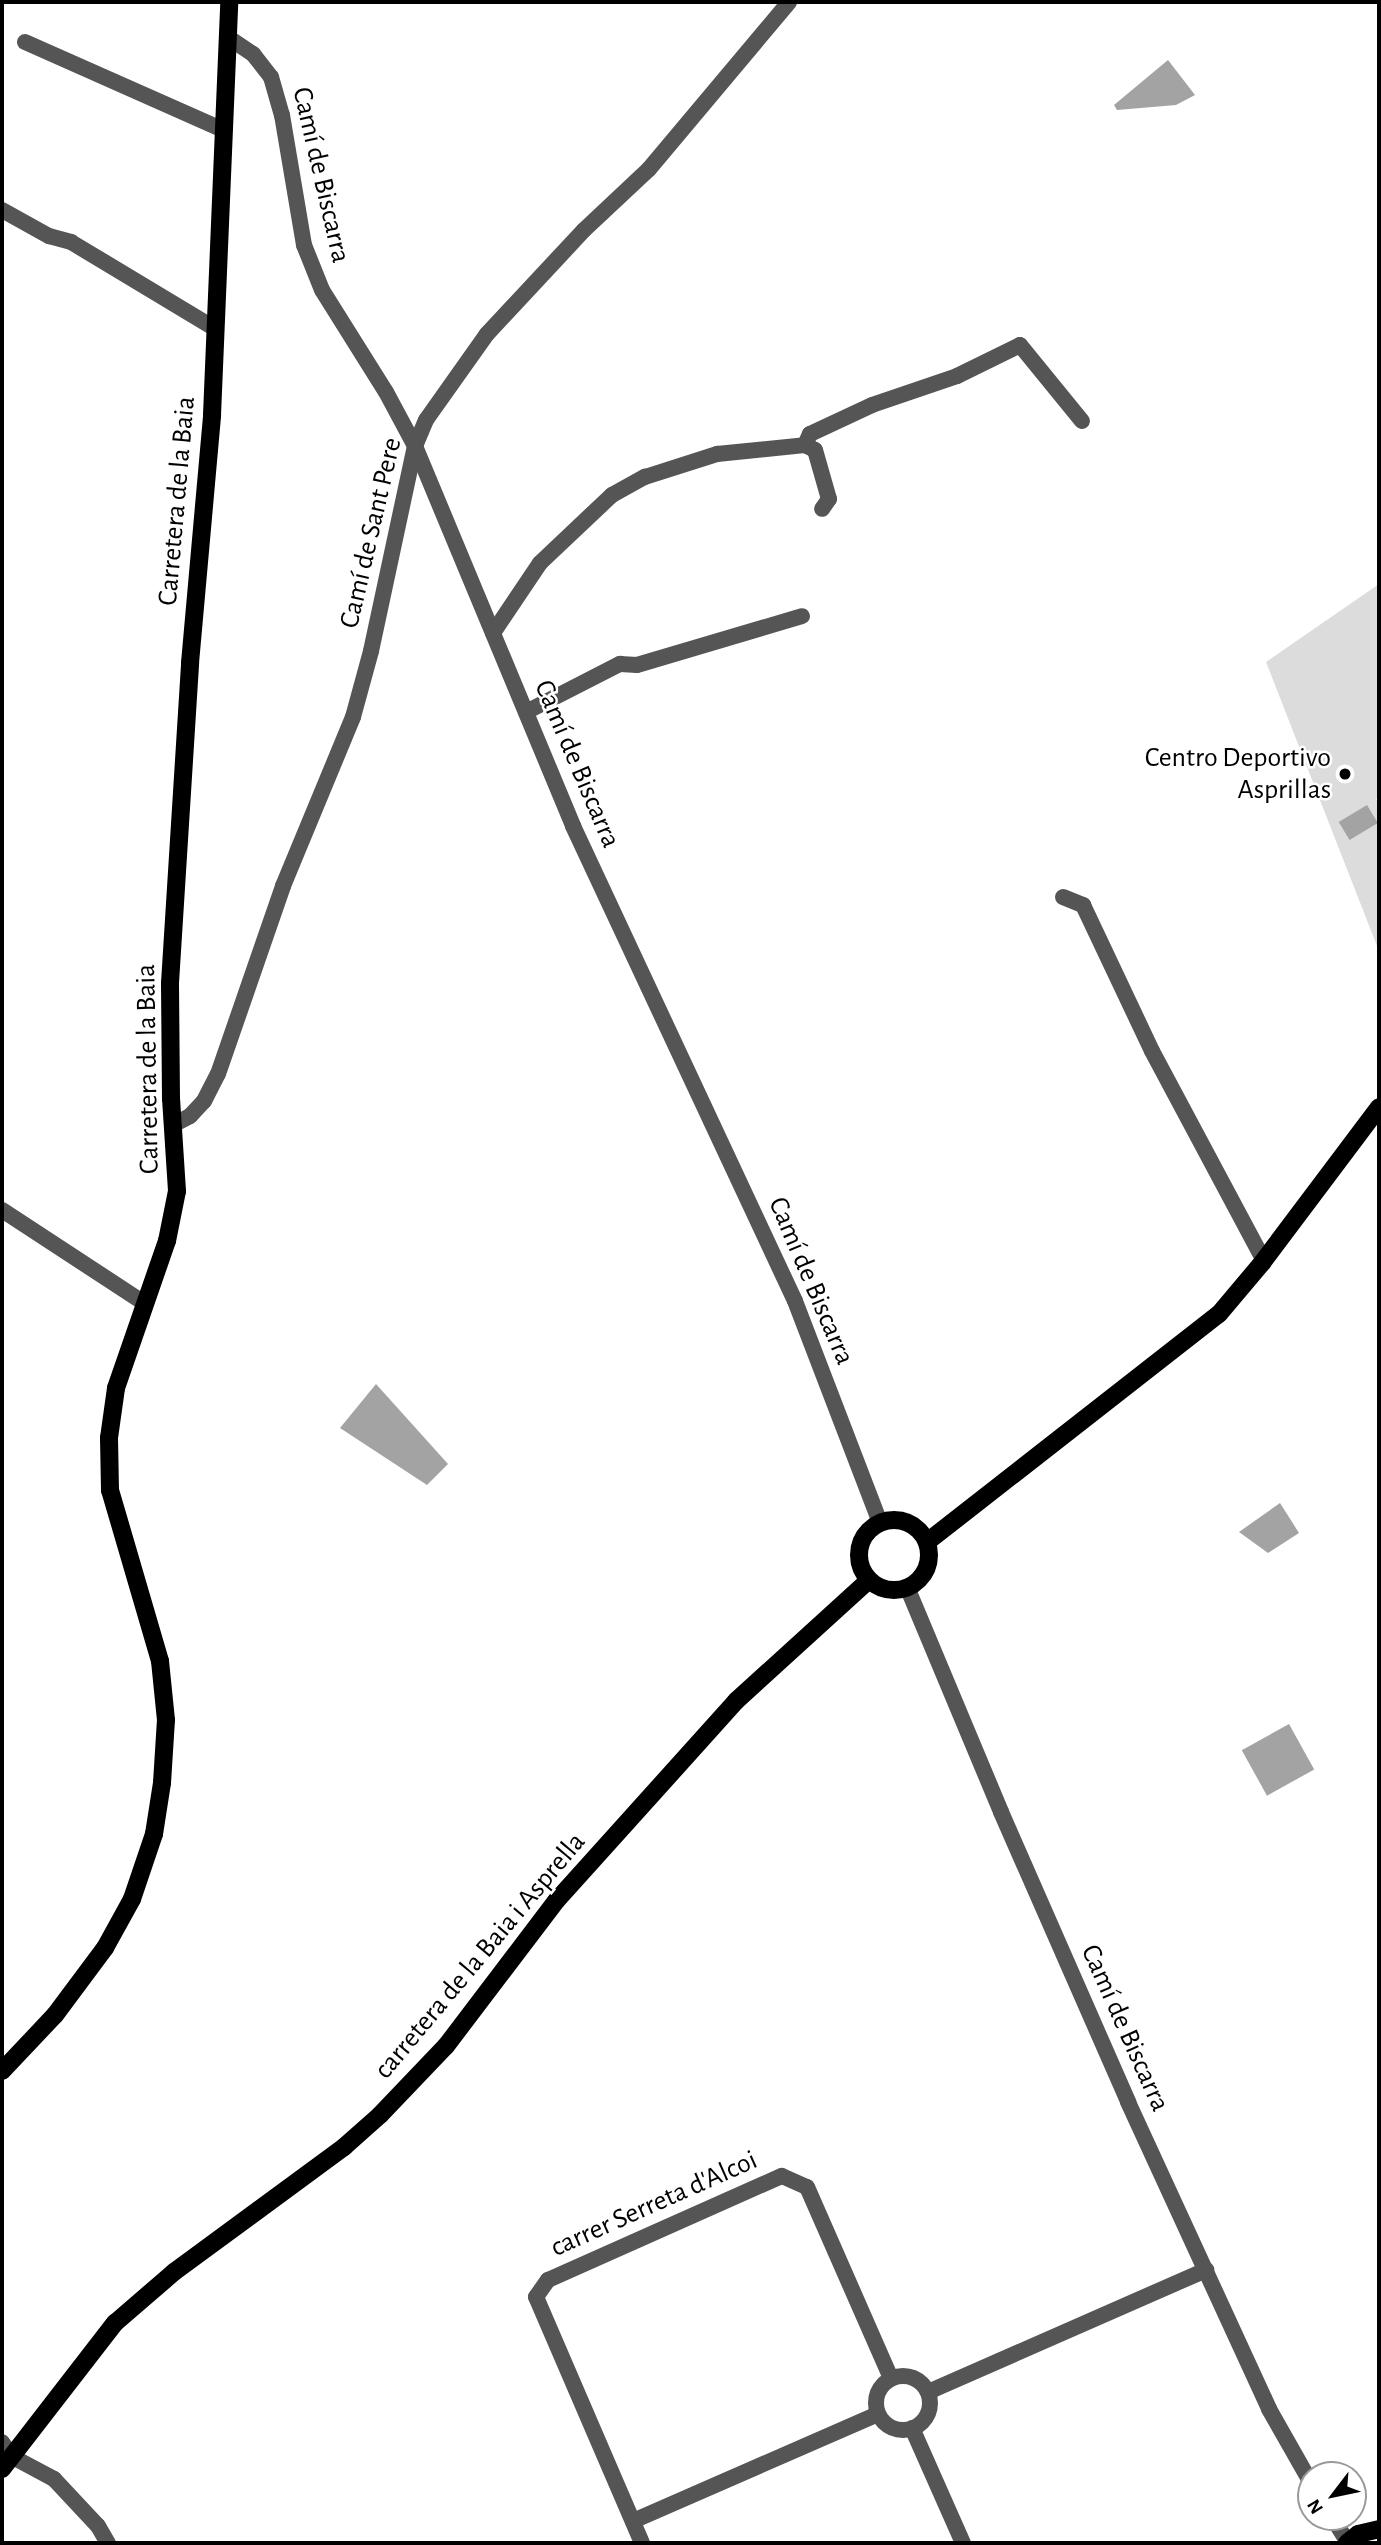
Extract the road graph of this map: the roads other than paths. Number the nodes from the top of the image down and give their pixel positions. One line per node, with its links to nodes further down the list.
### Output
1 (229, 2): 3 (main road, Carretera de la Baia)
2 (789, 2): 10 (street, Camí de Sant Pere)
3 (229, 38): 5 (main road, Carretera de la Baia); 10 (street, Camí de Biscarra)
4 (24, 42): 5 (street)
5 (225, 130): 7 (main road, Carretera de la Baia)
6 (2, 210): 7 (street)
7 (216, 330): 17 (main road, Carretera de la Baia)
8 (1082, 421): 9 (street)
9 (805, 445): 11 (street); 13 (street)
10 (415, 446): 13 (street, Camí de Biscarra); 17 (street, Camí de Sant Pere)
11 (822, 509)
12 (802, 616): 14 (street)
13 (493, 633): 14 (street, Camí de Biscarra)
14 (526, 712): 21 (street, Camí de Biscarra)
15 (1063, 897): 19 (street)
16 (1379, 1107): 19 (main road)
17 (173, 1125): 20 (main road, Carretera de la Baia)
18 (2, 1210): 20 (street)
19 (1264, 1261): 22 (main road)
20 (144, 1303): 25 (main road, Carretera de la Baia)
21 (880, 1522): 22 (main road); 23 (main road)
22 (927, 1542): 24 (main road)
23 (869, 1580): 24 (main road); 31 (main road, carretera de la Baia i Asprella)
24 (908, 1587): 26 (street, Camí de Biscarra)
25 (2, 2071)
26 (1206, 2270): 28 (street); 32 (street, Camí de Biscarra)
27 (891, 2378): 28 (street); 29 (street); 33 (street, carrer Serreta d'Alcoi)
28 (928, 2392): 30 (street)
29 (878, 2414): 30 (street); 33 (street)
30 (912, 2428): 37 (street)
31 (5, 2456): 35 (street)
32 (1299, 2461)
33 (633, 2521): 36 (street)
34 (1379, 2529): 38 (main road)
35 (108, 2543)
36 (642, 2543)
37 (963, 2543)
38 (1347, 2543)

